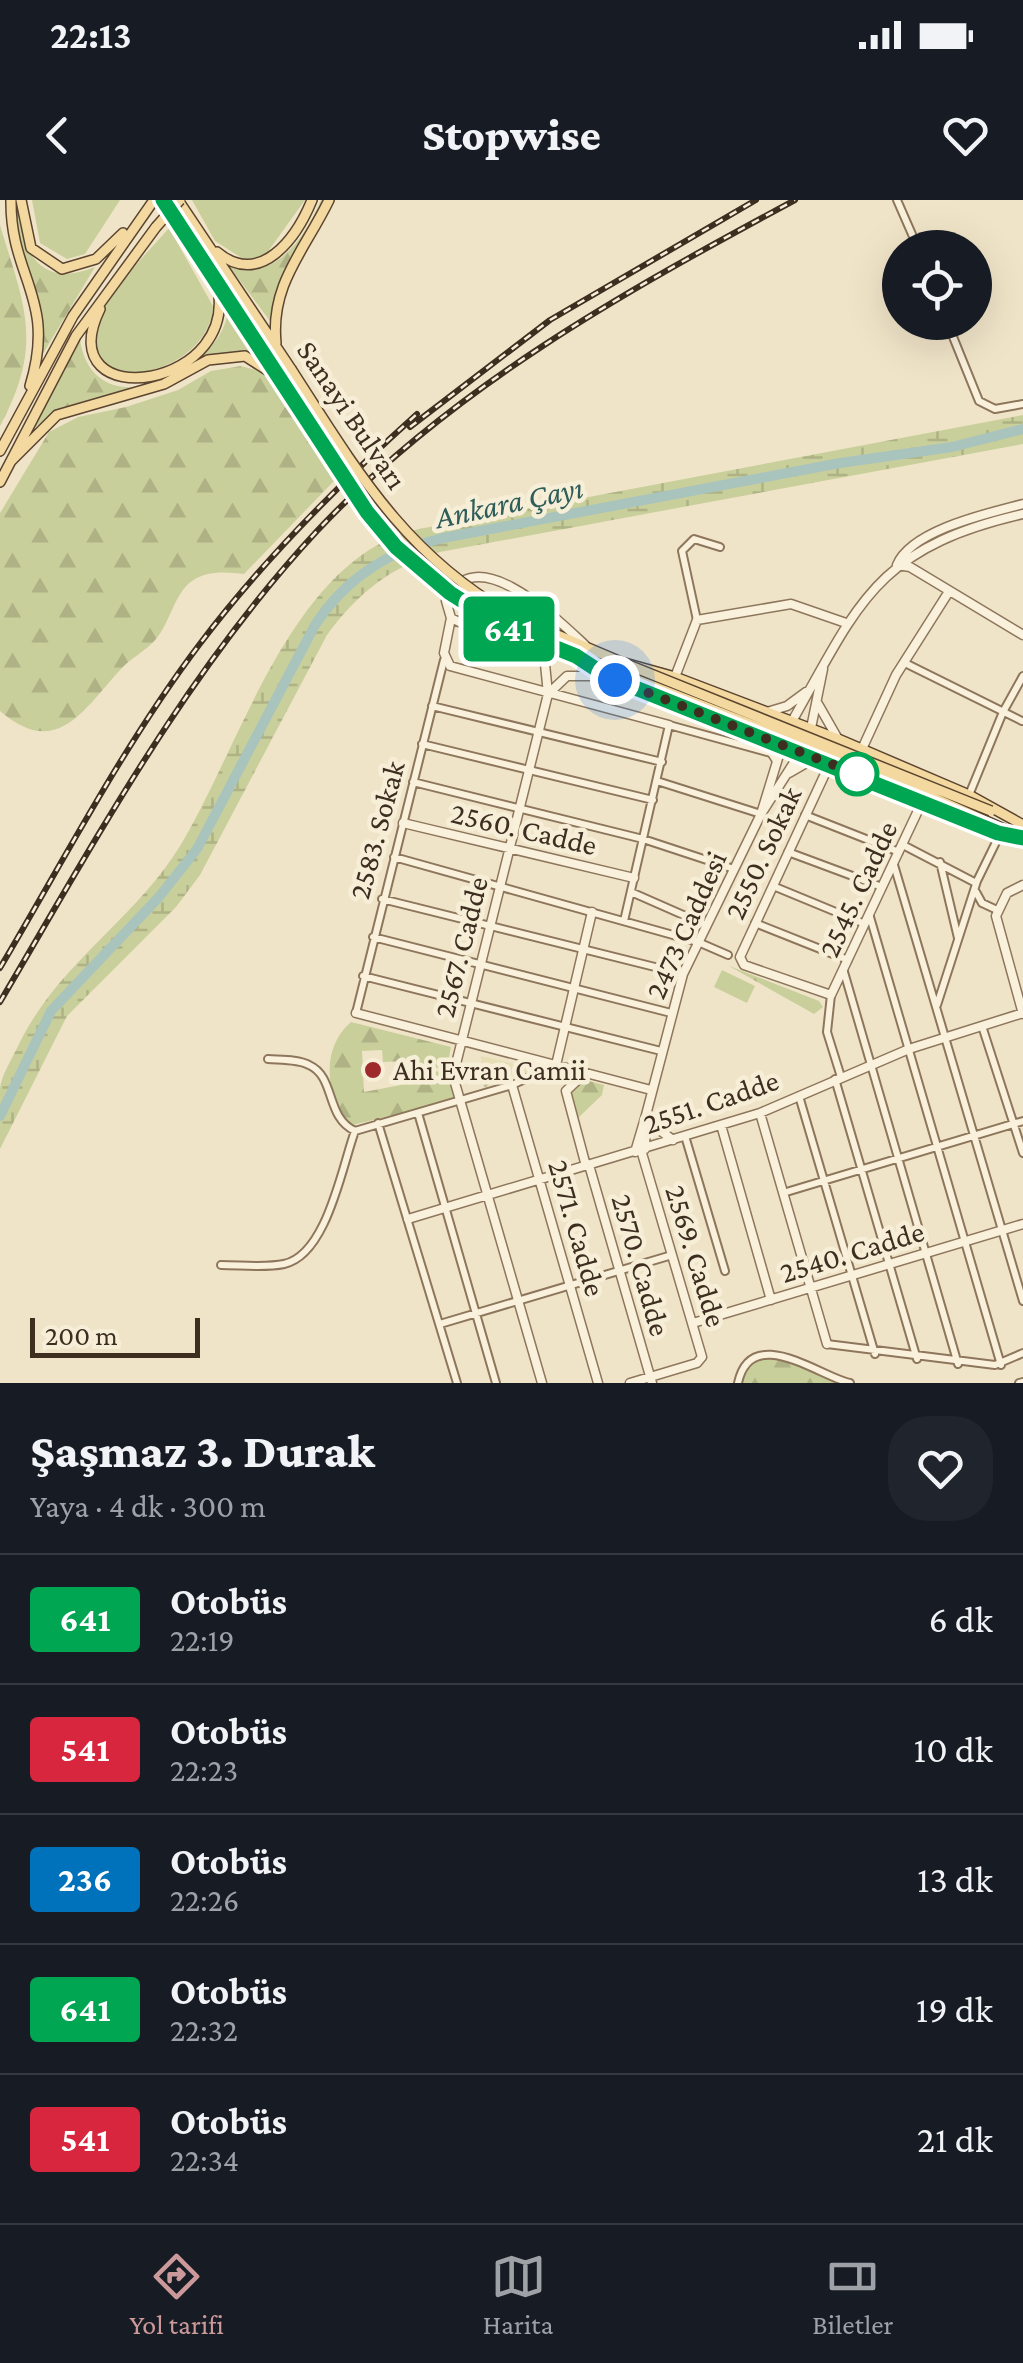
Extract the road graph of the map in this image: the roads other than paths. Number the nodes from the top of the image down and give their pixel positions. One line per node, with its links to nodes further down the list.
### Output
1 (10, 200): 18 (main road)
2 (21, 200): 9 (main road)
3 (154, 200): 9 (main road)
4 (164, 200): 12 (main road, Sanayi Bulvarı)
5 (179, 200): 11 (main road, Sanayi Bulvarı); 13 (main road, bridge)
6 (312, 200): 11 (main road)
7 (329, 200): 15 (main road)
8 (897, 200): 10 (street)
9 (136, 220): 18 (main road)
10 (910, 230)
11 (207, 244): 15 (main road, Sanayi Bulvarı)
12 (215, 277): 13 (main road); 16 (main road, Sanayi Bulvarı)
13 (115, 279): 20 (main road)
14 (954, 340): 17 (street)
15 (276, 346): 32 (main road, Sanayi Bulvarı, bridge)
16 (281, 380): 20 (main road); 31 (main road, Sanayi Bulvarı, bridge)
17 (1023, 404)
18 (24, 406): 19 (main road)
19 (0, 451)
20 (11, 460): 21 (main road)
21 (0, 482)
22 (1023, 504): 25 (street, 2473 Caddesi)
23 (1023, 514): 25 (street, 2473 Caddesi)
24 (720, 547): 28 (street)
25 (897, 565): 26 (street); 29 (street, 2473 Caddesi)
26 (948, 593): 30 (street); 37 (street)
27 (451, 618): 32 (street); 33 (street); 35 (street)
28 (697, 620): 29 (street); 41 (street)
29 (846, 623): 38 (street, 2473 Caddesi)
30 (1023, 635)
31 (525, 636): 34 (main road, Sanayi Bulvarı); 43 (street)
32 (588, 648): 36 (main road, Sanayi Bulvarı)
33 (525, 654)
34 (576, 656): 40 (main road); 77 (main road, Sanayi Bulvarı, bridge)
35 (444, 660): 43 (street); 45 (street, 2583. Sokak)
36 (621, 662): 41 (main road); 71 (main road, Sanayi Bulvarı, bridge)
37 (904, 662): 47 (street); 57 (street)
38 (823, 668): 42 (street, 2473 Caddesi); 44 (street, 2473 Caddesi)
39 (1023, 676): 47 (street)
40 (608, 677): 43 (street); 53 (main road)
41 (675, 677): 46 (main road)
42 (810, 689): 46 (street); 48 (street, 2473 Caddesi)
43 (548, 694): 50 (street); 52 (street, 2567. Cadde)
44 (817, 702): 51 (street, 2473 Caddesi); 54 (street)
45 (432, 706): 52 (street); 55 (street, 2583. Sokak)
46 (765, 711): 48 (main road); 53 (main road)
47 (1003, 712): 49 (street); 67 (street)
48 (792, 721): 51 (main road); 56 (street, 2473 Caddesi)
49 (1022, 721)
50 (669, 725): 59 (street); 61 (street)
51 (811, 728): 54 (main road); 58 (street, 2473 Caddesi)
52 (537, 730): 61 (street); 63 (street, 2567. Cadde)
53 (760, 736): 56 (main road); 59 (street)
54 (839, 739): 57 (main road); 62 (main road)
55 (422, 744): 63 (street); 65 (street, 2583. Sokak)
56 (782, 745): 58 (main road); 59 (street, 2473 Caddesi)
57 (862, 749): 67 (main road)
58 (800, 752): 60 (main road); 64 (street, 2473 Caddesi)
59 (774, 757): 72 (street, 2473 Caddesi)
60 (815, 758): 62 (main road); 64 (street)
61 (662, 762): 66 (street)
62 (830, 763): 69 (main road); 73 (street, 2550. Sokak)
63 (528, 767): 68 (street); 70 (street, 2567. Cadde)
64 (786, 775): 72 (street, 2473 Caddesi)
65 (413, 782): 70 (street); 74 (street, 2583. Sokak)
66 (657, 782): 68 (street); 72 (street)
67 (969, 795): 71 (main road)
68 (652, 800): 78 (street)
69 (923, 800): 76 (main road); 80 (street, 2545. Cadde)
70 (518, 807): 78 (street); 79 (street, 2567. Cadde)
71 (991, 811): 75 (main road, Sanayi Bulvarı)
72 (762, 814): 85 (street, 2473 Caddesi)
73 (805, 815): 80 (street); 81 (street, 2550. Sokak)
74 (403, 823): 79 (street, 2560. Cadde); 82 (street, 2583. Sokak)
75 (1023, 825)
76 (1000, 834): 77 (main road); 87 (street)
77 (1020, 836)
78 (643, 839): 85 (street); 86 (street)
79 (508, 848): 86 (street, 2560. Cadde); 88 (street, 2567. Cadde)
80 (902, 849): 83 (street); 84 (street, 2545. Cadde)
81 (788, 852): 89 (street, 2550. Sokak); 91 (street)
82 (394, 857): 88 (street); 93 (street, 2583. Sokak)
83 (940, 862): 87 (street); 102 (street)
84 (894, 865): 91 (street, 2545. Cadde); 114 (street)
85 (734, 869): 99 (street, 2473 Caddesi)
86 (634, 878): 92 (street)
87 (976, 884): 94 (street); 102 (street)
88 (499, 886): 95 (street); 100 (street, 2567. Cadde)
89 (772, 886): 97 (street); 98 (street, 2550. Sokak)
90 (1023, 886): 94 (street)
91 (884, 887): 97 (street, 2545. Cadde)
92 (630, 892): 96 (street); 99 (street)
93 (382, 900): 100 (street); 101 (street, 2583. Sokak)
94 (997, 910): 117 (street)
95 (592, 912): 96 (street); 104 (street)
96 (624, 921): 103 (street)
97 (868, 921): 106 (street, 2545. Cadde); 122 (street)
98 (755, 924): 106 (street); 112 (street, 2550. Sokak)
99 (706, 925): 103 (street, 2473 Caddesi)
100 (489, 926): 104 (street); 107 (street, 2567. Cadde)
101 (372, 937): 107 (street); 110 (street, 2583. Sokak)
102 (958, 939): 114 (street)
103 (698, 942): 105 (street); 109 (street, 2473 Caddesi)
104 (584, 949): 109 (street); 111 (street)
105 (728, 956)
106 (849, 960): 108 (street, 2545. Cadde)
107 (480, 964): 111 (street); 113 (street, 2567. Cadde)
108 (844, 972): 112 (street, 2545. Cadde); 125 (street)
109 (683, 974): 116 (street, 2473 Caddesi)
110 (363, 976): 113 (street); 115 (street, 2583. Sokak)
111 (574, 988): 116 (street); 119 (street)
112 (831, 995): 128 (street)
113 (470, 1003): 119 (street); 121 (street, 2567. Cadde)
114 (936, 1005): 120 (street)
115 (356, 1012): 121 (street)
116 (672, 1013): 123 (street, 2473 Caddesi)
117 (1023, 1013): 118 (street, 2551. Cadde)
118 (982, 1026): 120 (street, 2551. Cadde); 139 (street)
119 (565, 1027): 123 (street); 126 (street)
120 (946, 1037): 122 (street, 2551. Cadde); 142 (street)
121 (461, 1040): 126 (street); 132 (street, 2567. Cadde)
122 (908, 1049): 125 (street, 2551. Cadde); 144 (street)
123 (660, 1051): 130 (street, 2473 Caddesi)
124 (268, 1058): 140 (street)
125 (872, 1063): 128 (street, 2551. Cadde); 147 (street)
126 (556, 1065): 127 (street); 129 (street)
127 (585, 1073): 130 (street); 148 (street, 2570. Cadde)
128 (838, 1078): 131 (street, 2551. Cadde); 149 (street)
129 (512, 1085): 132 (street); 150 (street, 2571. Cadde)
130 (651, 1090): 135 (street, 2473 Caddesi)
131 (799, 1096): 134 (street, 2551. Cadde); 151 (street)
132 (459, 1102): 133 (street); 153 (street, 2567. Cadde)
133 (418, 1112): 137 (street); 154 (street)
134 (760, 1113): 138 (street, 2551. Cadde); 152 (street)
135 (646, 1117): 143 (street); 145 (street, 2473 Caddesi)
136 (1023, 1122): 139 (street)
137 (378, 1123): 140 (street); 155 (street)
138 (720, 1125): 141 (street, 2551. Cadde); 168 (street)
139 (1014, 1126): 142 (street); 146 (street)
140 (355, 1131): 161 (street)
141 (685, 1136): 143 (street, 2551. Cadde); 164 (street)
142 (975, 1137): 144 (street); 157 (street)
143 (673, 1140): 145 (street, 2551. Cadde)
144 (938, 1148): 147 (street); 158 (street)
145 (640, 1150): 148 (street, 2551. Cadde); 160 (street, 2569. Cadde)
146 (1023, 1153)
147 (900, 1159): 149 (street); 159 (street)
148 (588, 1166): 150 (street, 2551. Cadde); 163 (street, 2570. Cadde)
149 (862, 1170): 151 (street); 162 (street)
150 (540, 1180): 153 (street, 2551. Cadde); 166 (street, 2571. Cadde)
151 (824, 1181): 152 (street); 165 (street)
152 (783, 1193): 167 (street)
153 (486, 1196): 154 (street, 2551. Cadde); 169 (street, 2567. Cadde)
154 (446, 1208): 155 (street, 2551. Cadde); 171 (street)
155 (408, 1219): 173 (street)
156 (1023, 1224): 157 (street, 2540. Cadde)
157 (1002, 1230): 158 (street, 2540. Cadde); 170 (street)
158 (965, 1242): 159 (street, 2540. Cadde); 179 (street)
159 (927, 1254): 162 (street, 2540. Cadde); 178 (street)
160 (672, 1255): 163 (street); 172 (street, 2569. Cadde)
161 (221, 1265)
162 (890, 1265): 165 (street, 2540. Cadde); 177 (street)
163 (619, 1271): 166 (street); 180 (street, 2570. Cadde)
164 (725, 1271)
165 (852, 1276): 167 (street, 2540. Cadde); 176 (street)
166 (570, 1286): 169 (street); 184 (street, 2571. Cadde)
167 (811, 1288): 168 (street, 2540. Cadde); 174 (street)
168 (771, 1300): 172 (street, 2540. Cadde)
169 (518, 1301): 171 (street); 183 (street, 2567. Cadde)
170 (1023, 1301)
171 (476, 1313): 173 (street); 182 (street)
172 (693, 1323): 180 (street, 2569. Cadde)
173 (440, 1324): 181 (street)
174 (828, 1344): 176 (street)
175 (1023, 1353): 179 (street)
176 (875, 1354): 177 (street)
177 (917, 1359): 178 (street)
178 (958, 1364): 179 (street)
179 (1001, 1364)
180 (652, 1380): 185 (street, 2569. Cadde)
181 (457, 1383)
182 (496, 1383)
183 (542, 1383)
184 (598, 1383)
185 (630, 1383)
186 (738, 1383): 187 (street)
187 (850, 1383)

